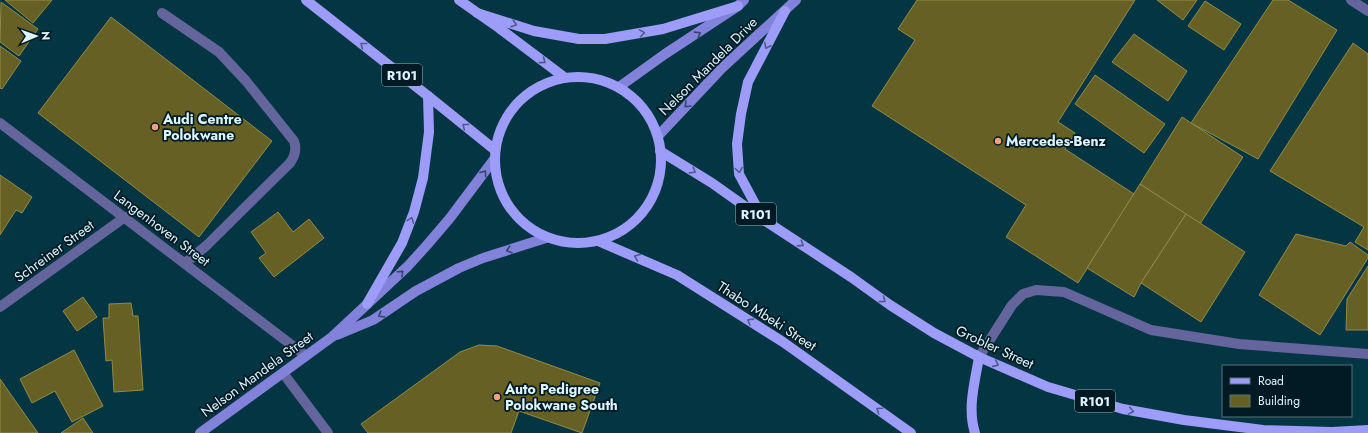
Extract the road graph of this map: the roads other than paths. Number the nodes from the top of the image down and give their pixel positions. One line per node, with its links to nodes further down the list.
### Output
1 (306, 0): 12 (main road, R101, one-way to 1)
2 (459, 0): 9 (main road)
3 (796, 0): 6 (street, Nelson Mandela Drive)
4 (1350, 0): 7 (street)
5 (741, 3): 9 (main road, one-way to 5); 11 (street, Nelson Mandela Drive, one-way to 5)
6 (785, 11): 14 (street, Nelson Mandela Drive, one-way to 14); 18 (main road, one-way to 18)
7 (1368, 11)
8 (162, 13): 21 (street)
9 (477, 13): 10 (main road, one-way to 10)
10 (564, 77): 11 (main road, Thabo Mbeki Street); 16 (main road, Thabo Mbeki Street)
11 (620, 87): 14 (main road, Thabo Mbeki Street)
12 (428, 96): 16 (main road, R101, one-way to 12); 22 (main road, one-way to 12)
13 (0, 123): 17 (street, Langenhoven Street)
14 (658, 136): 15 (main road, Thabo Mbeki Street)
15 (660, 151): 18 (main road, Grobler Street / R101, one-way to 18); 20 (main road, Thabo Mbeki Street)
16 (495, 154): 19 (main road, Thabo Mbeki Street); 22 (street, Nelson Mandela Street, one-way to 16)
17 (125, 217): 21 (street, Langenhoven Street); 23 (street, Schreiner Street)
18 (764, 220): 27 (main road, Grobler Street / R101, one-way to 27)
19 (546, 238): 20 (main road, Thabo Mbeki Street); 24 (street, Nelson Mandela Street, one-way to 24)
20 (598, 241): 32 (main road, Thabo Mbeki Street, one-way to 20)
21 (185, 263): 26 (street, Langenhoven Street)
22 (367, 304): 24 (street, Nelson Mandela Street)
23 (0, 307)
24 (332, 338): 26 (street, Nelson Mandela Street)
25 (1368, 354): 27 (street)
26 (306, 356): 28 (street, Nelson Mandela Street)
27 (979, 357): 29 (main road, Grobler Street / R101, one-way to 29); 33 (main road)
28 (283, 373): 30 (street, Nelson Mandela Street); 31 (street)
29 (1368, 430)
30 (200, 433)
31 (328, 433)
32 (911, 433)
33 (974, 433)

